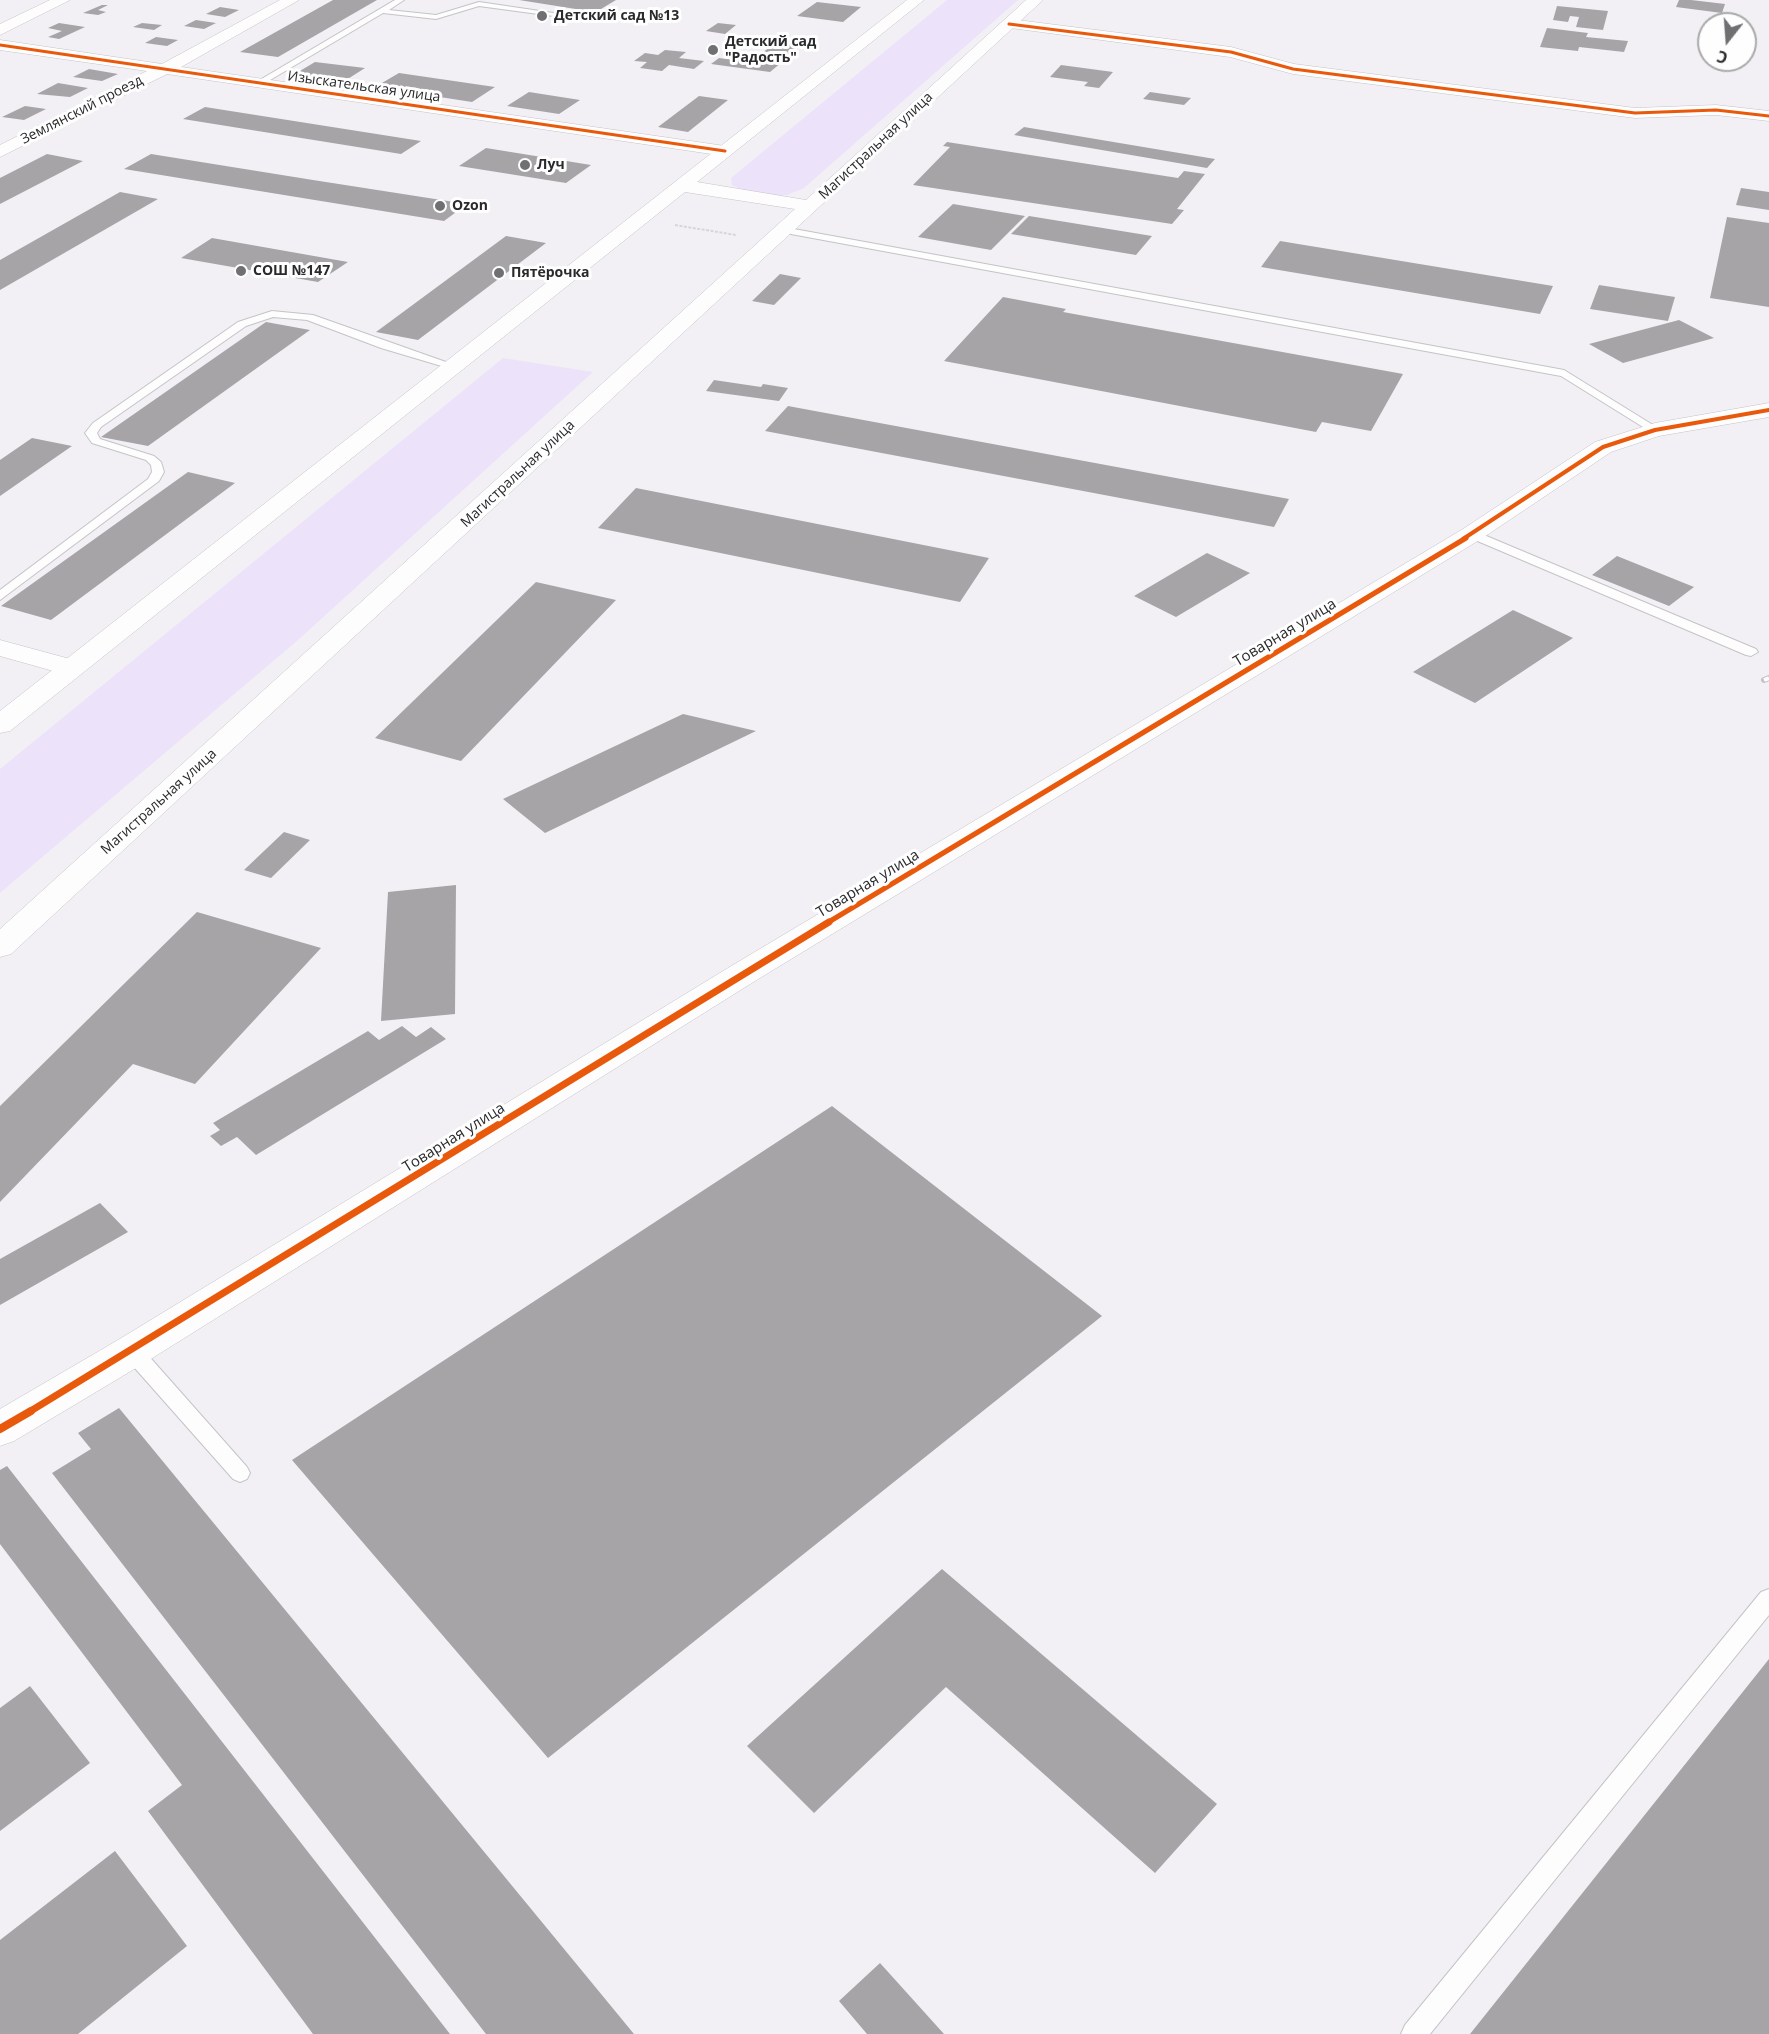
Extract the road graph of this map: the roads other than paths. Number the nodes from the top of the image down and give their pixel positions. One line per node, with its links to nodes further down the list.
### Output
1 (62, 0): 9 (street)
2 (291, 0): 11 (street, Землянский проезд)
3 (400, 0): 6 (lane)
4 (916, 0): 14 (street)
5 (1035, 0): 8 (street, Магистральная улица)
6 (382, 11): 7 (lane); 12 (lane)
7 (583, 18)
8 (1009, 24): 13 (street); 17 (street, Магистральная улица)
9 (0, 30)
10 (0, 45): 11 (street, Изыскательская улица)
11 (163, 70): 12 (street, Изыскательская улица); 15 (street, Землянский проезд)
12 (256, 84): 14 (street, Изыскательская улица)
13 (1769, 117)
14 (725, 151): 16 (street)
15 (0, 152)
16 (679, 185): 17 (street); 19 (street)
17 (810, 206): 18 (street, Магистральная улица)
18 (777, 235): 21 (lane); 28 (street, Магистральная улица)
19 (454, 367): 23 (lane); 26 (street)
20 (1769, 410): 21 (street, Товарная улица)
21 (1655, 430): 22 (street, Товарная улица)
22 (1472, 534): 25 (lane); 29 (street, Товарная улица)
23 (0, 596)
24 (0, 648): 26 (street)
25 (1751, 652)
26 (71, 668): 27 (street)
27 (0, 725)
28 (0, 947)
29 (132, 1351): 30 (street, Товарная улица); 31 (lane)
30 (0, 1429)
31 (240, 1473)
32 (1769, 1599): 33 (lane)
33 (1414, 2034)

